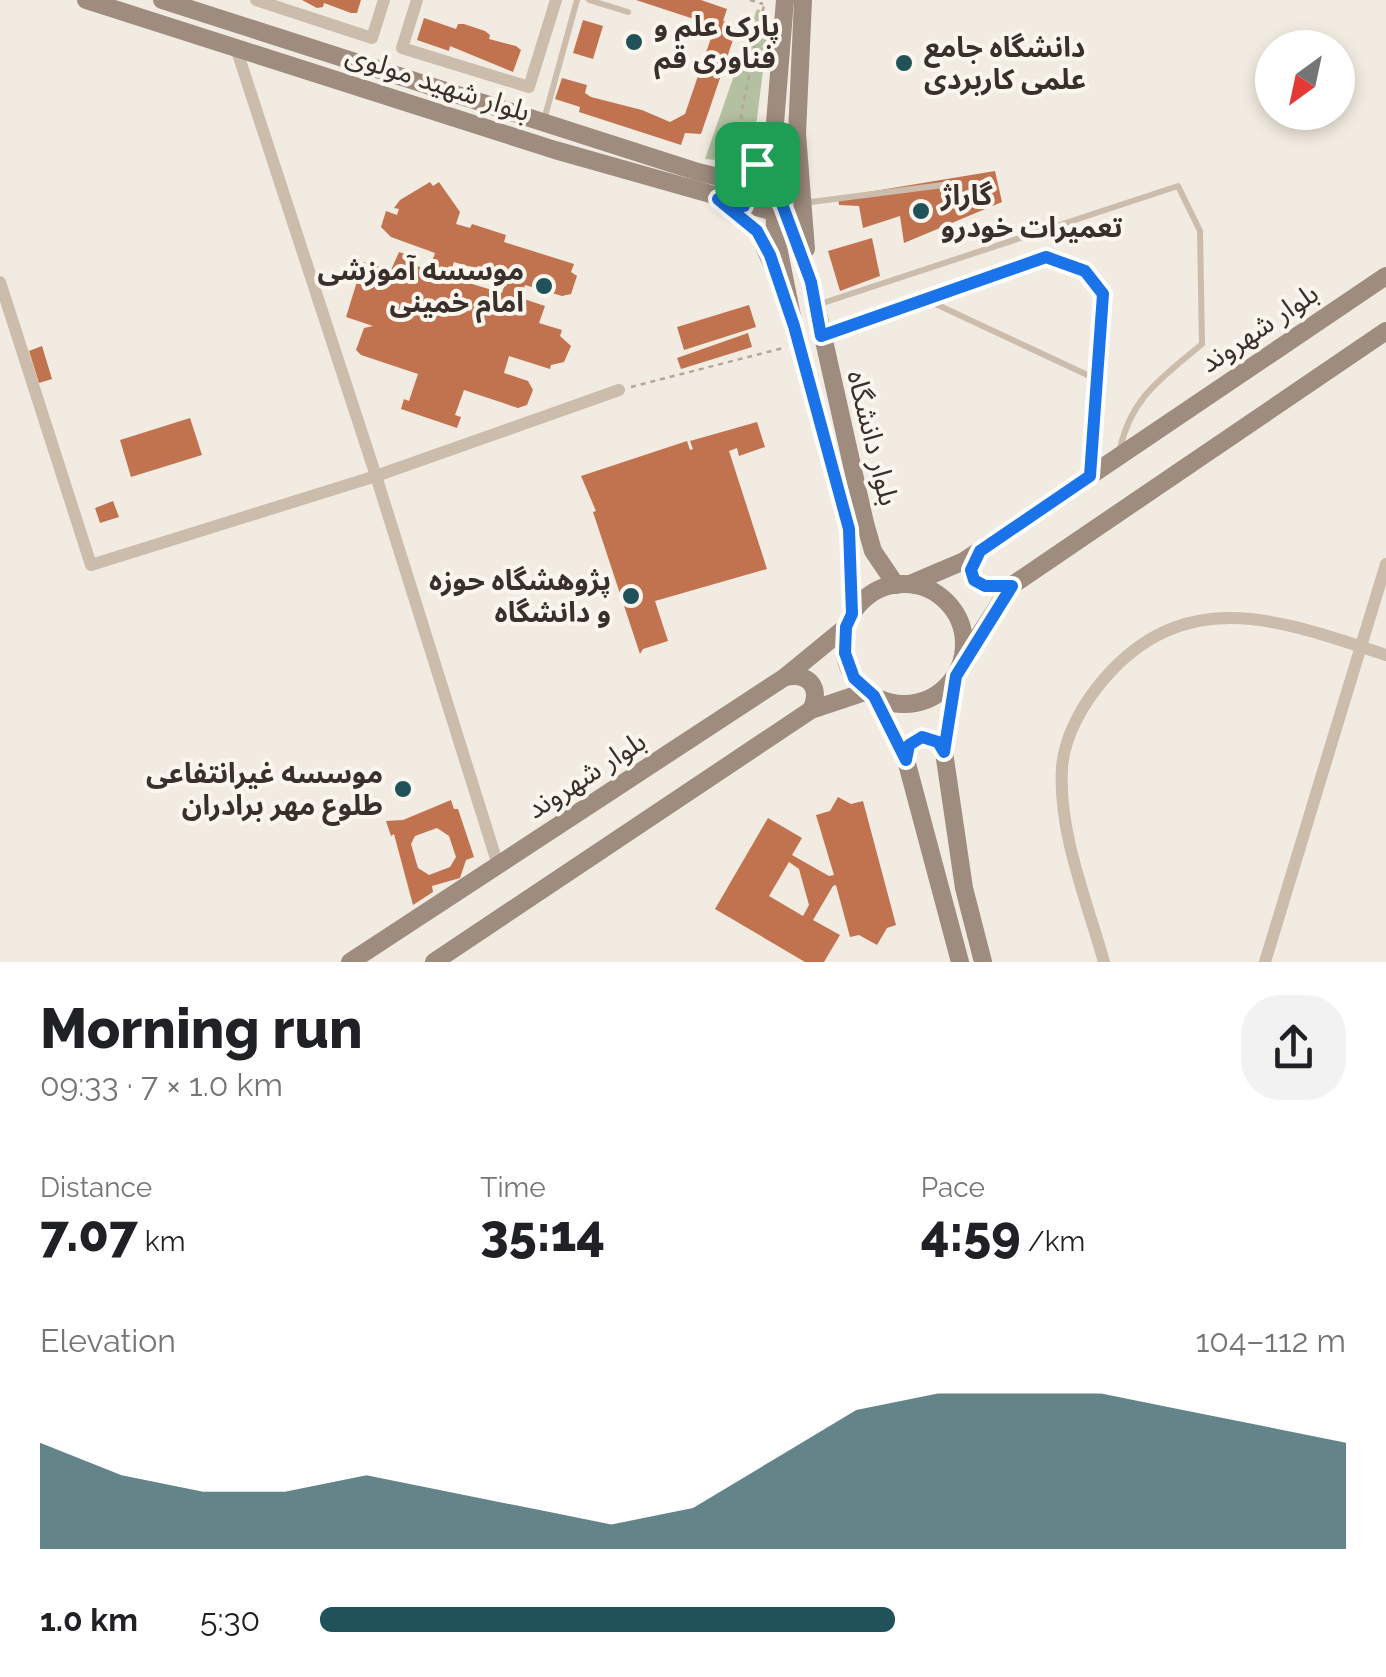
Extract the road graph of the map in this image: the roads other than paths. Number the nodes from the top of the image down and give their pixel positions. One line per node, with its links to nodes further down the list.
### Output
1 (86, 0): 12 (main road, بلوار شهید مولوی)
2 (162, 0): 13 (main road, بلوار شهید مولوی)
3 (256, 0): 4 (street)
4 (384, 0)
5 (417, 0): 6 (street)
6 (556, 0)
7 (578, 0): 13 (lane)
8 (588, 0): 11 (lane)
9 (803, 0): 18 (main road, بلوار دانشگاه)
10 (784, 6): 14 (main road, بلوار دانشگاه)
11 (628, 12)
12 (236, 48): 17 (main road, بلوار شهید مولوی); 30 (street)
13 (544, 122): 15 (main road, بلوار شهید مولوی)
14 (772, 148): 15 (main road); 18 (main road, بلوار دانشگاه)
15 (738, 182): 18 (main road, بلوار شهید مولوی); 19 (main road)
16 (951, 184): 18 (lane)
17 (718, 199): 19 (main road, بلوار شهید مولوی); 25 (main road)
18 (783, 202): 19 (main road, بلوار شهید مولوی); 23 (main road, بلوار دانشگاه); 25 (main road, بلوار دانشگاه)
19 (744, 206)
20 (1386, 276): 29 (main road, بلوار شهروند)
21 (0, 282): 30 (street)
22 (926, 299): 26 (lane); 27 (lane); 27 (lane)
23 (814, 306): 26 (main road, بلوار دانشگاه); 29 (lane)
24 (1386, 331): 35 (main road)
25 (796, 335): 36 (main road, بلوار دانشگاه)
26 (821, 336): 34 (main road, بلوار دانشگاه)
27 (1096, 378): 31 (lane)
28 (620, 390): 30 (street)
29 (1118, 457): 31 (main road, بلوار شهروند)
30 (376, 476): 45 (street)
31 (1090, 476): 32 (main road, بلوار شهروند)
32 (980, 551): 34 (main road, بلوار شهروند); 35 (main road)
33 (1386, 564): 37 (street)
34 (903, 584): 36 (main road); 39 (main road)
35 (1012, 586): 39 (main road)
36 (849, 621): 40 (main road, بلوار شهروند); 41 (main road)
37 (1362, 647): 38 (street); 50 (street); 51 (street)
38 (1386, 655)
39 (959, 668): 41 (main road); 43 (main road)
40 (785, 677): 42 (main road); 45 (main road, بلوار شهروند)
41 (871, 694): 42 (main road); 44 (main road)
42 (810, 710): 47 (main road)
43 (944, 752): 44 (main road); 49 (main road)
44 (906, 760): 48 (main road)
45 (498, 865): 46 (main road, بلوار شهروند)
46 (350, 962)
47 (434, 962)
48 (960, 962)
49 (984, 962)
50 (1104, 962)
51 (1264, 962)

